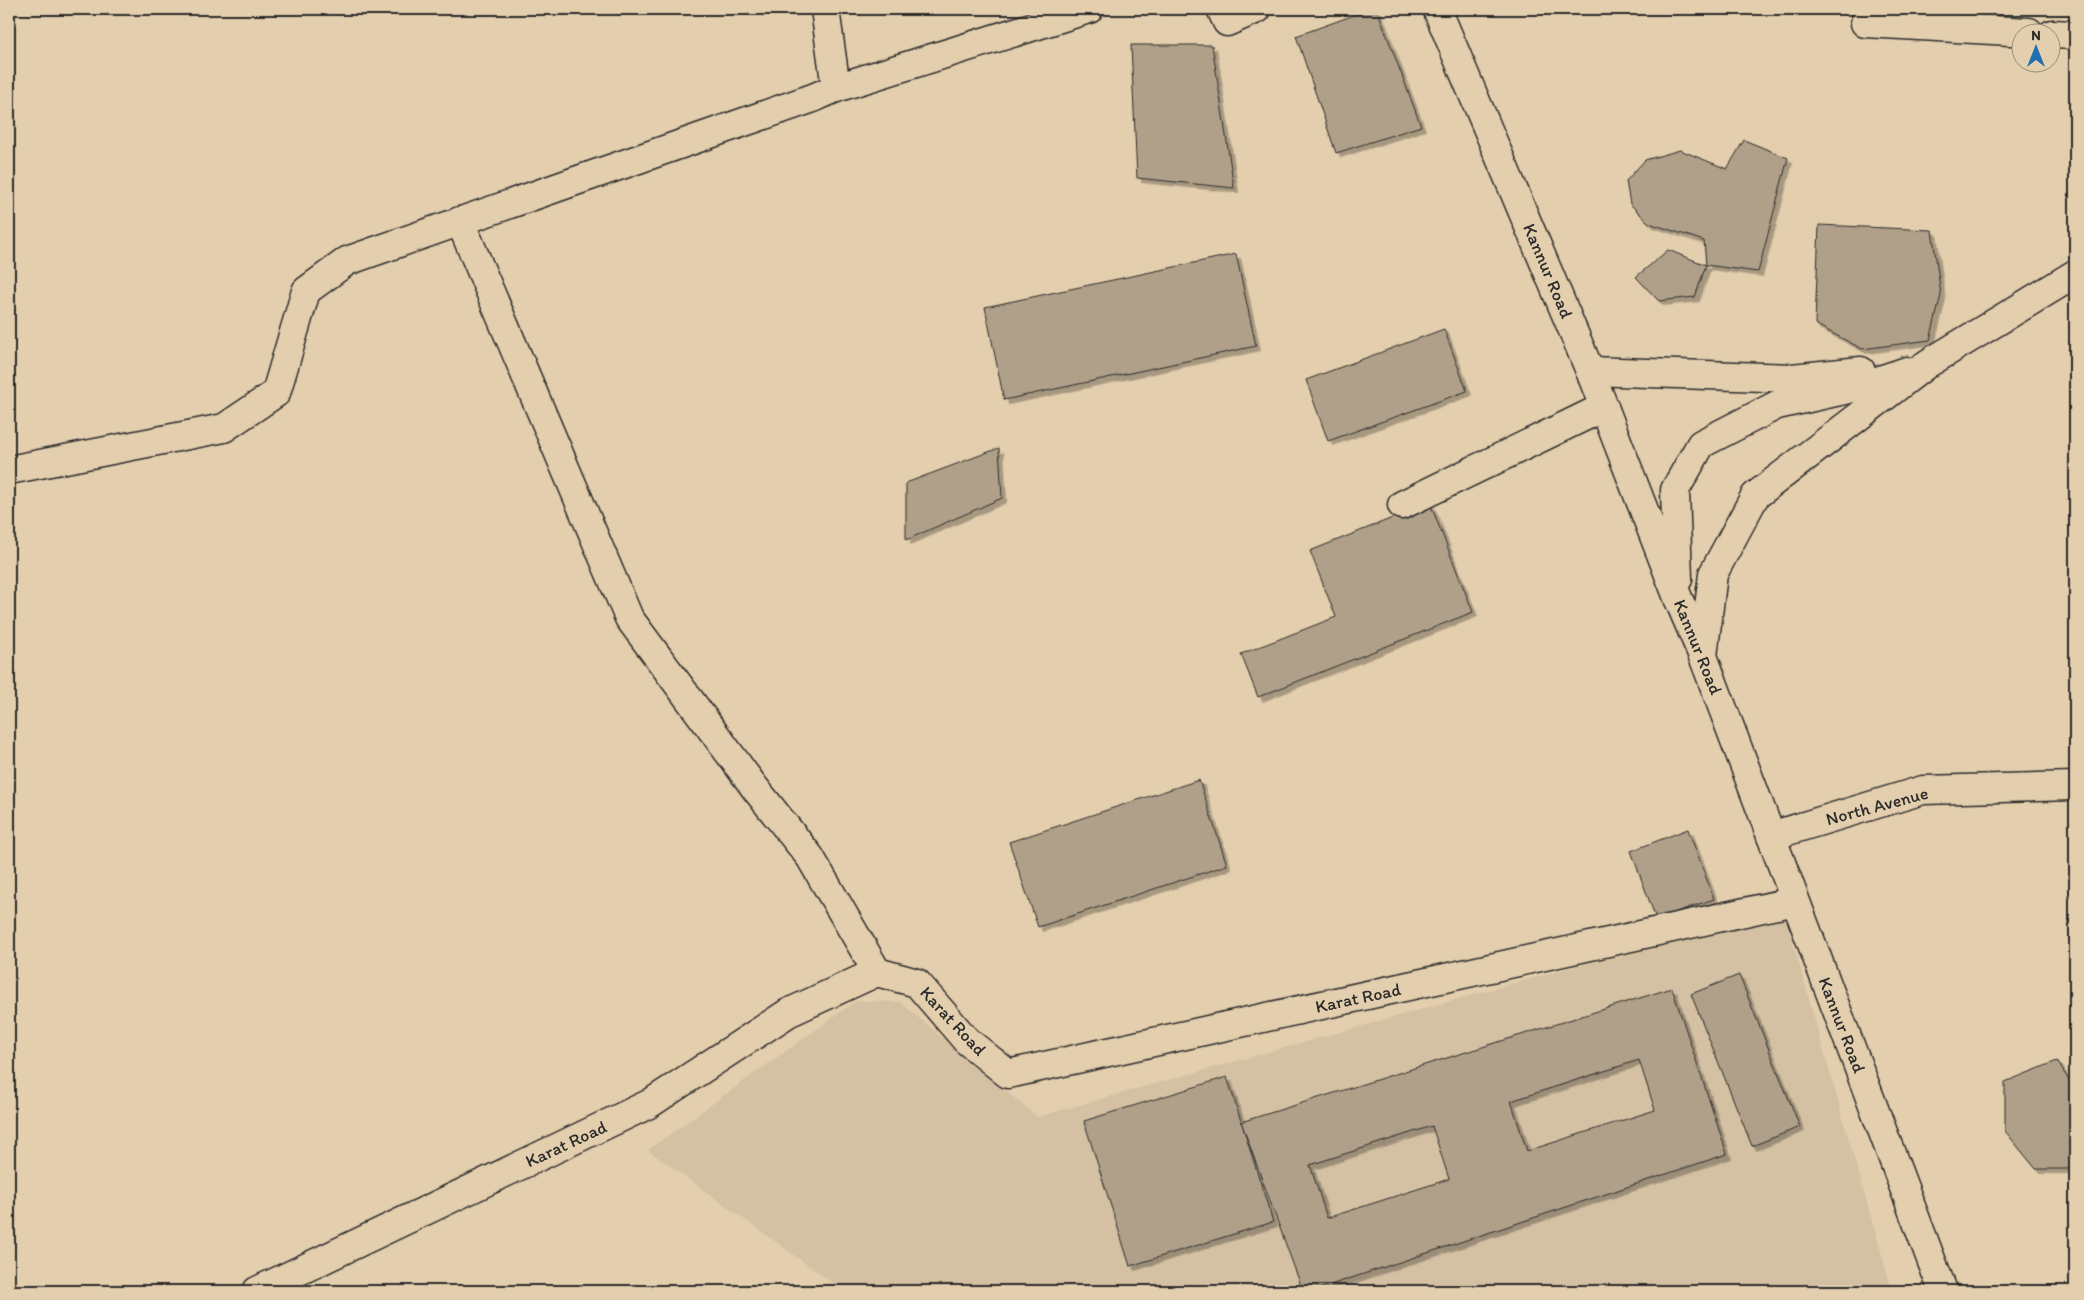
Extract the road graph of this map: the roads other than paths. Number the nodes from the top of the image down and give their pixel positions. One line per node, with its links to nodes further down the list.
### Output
1 (826, 9): 10 (street)
2 (1089, 9): 10 (street)
3 (1221, 9): 4 (street)
4 (1257, 9)
5 (1438, 9): 14 (street, Kannur Road)
6 (1865, 23): 7 (street)
7 (2012, 31)
8 (2062, 34): 9 (street)
9 (2075, 35)
10 (836, 88): 11 (street)
11 (460, 221): 16 (street); 23 (street)
12 (2075, 274): 13 (street)
13 (1927, 364): 14 (street); 18 (street); 19 (street)
14 (1590, 371): 15 (street, Kannur Road)
15 (1604, 407): 17 (street); 18 (street, Kannur Road)
16 (9, 470)
17 (1402, 505)
18 (1678, 598): 19 (street, Kannur Road)
19 (1703, 656): 21 (street, Kannur Road)
20 (2075, 786): 21 (street, North Avenue)
21 (1771, 836): 22 (street, Kannur Road)
22 (1795, 901): 23 (street, Karat Road); 25 (street, Kannur Road)
23 (877, 972): 24 (street, Karat Road)
24 (256, 1291)
25 (1943, 1291)

